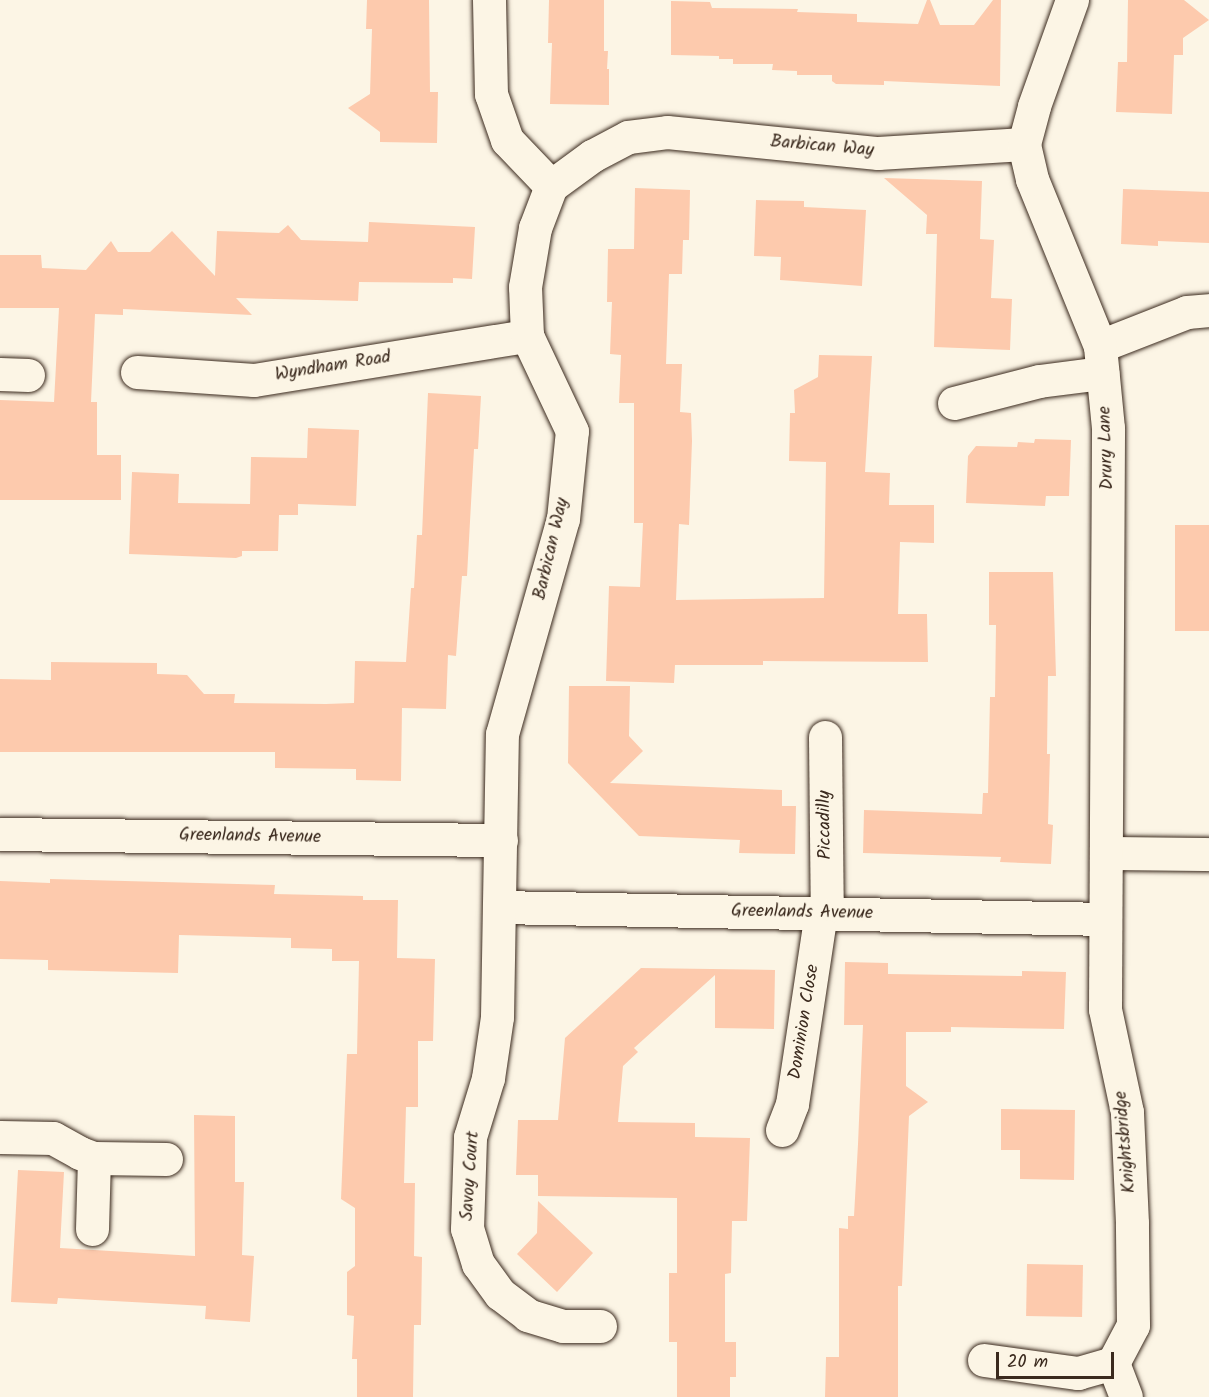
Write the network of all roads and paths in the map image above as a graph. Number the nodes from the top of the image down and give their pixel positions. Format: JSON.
{"nodes":[{"id":1,"x":489,"y":0,"type":"edge"},
{"id":2,"x":1072,"y":0,"type":"edge"},
{"id":3,"x":1024,"y":144,"type":"junction"},
{"id":4,"x":551,"y":186,"type":"junction"},
{"id":5,"x":1209,"y":310,"type":"edge"},
{"id":6,"x":527,"y":336,"type":"junction"},
{"id":7,"x":1101,"y":360,"type":"junction"},
{"id":8,"x":137,"y":372,"type":"dead end"},
{"id":9,"x":954,"y":403,"type":"dead end"},
{"id":10,"x":825,"y":737,"type":"dead end"},
{"id":11,"x":0,"y":834,"type":"edge"},
{"id":12,"x":501,"y":840,"type":"junction"},
{"id":13,"x":1106,"y":854,"type":"junction"},
{"id":14,"x":1209,"y":854,"type":"edge"},
{"id":15,"x":499,"y":907,"type":"junction"},
{"id":16,"x":824,"y":914,"type":"junction"},
{"id":17,"x":1105,"y":919,"type":"junction"},
{"id":18,"x":782,"y":1130,"type":"dead end"},
{"id":19,"x":0,"y":1137,"type":"edge"},
{"id":20,"x":94,"y":1158,"type":"junction"},
{"id":21,"x":166,"y":1159,"type":"dead end"},
{"id":22,"x":92,"y":1229,"type":"dead end"},
{"id":23,"x":600,"y":1326,"type":"dead end"},
{"id":24,"x":984,"y":1360,"type":"dead end"},
{"id":25,"x":1113,"y":1363,"type":"junction"},
{"id":26,"x":1126,"y":1397,"type":"edge"}],
"edges":[{"from":1,"to":4,"type":"street"},
{"from":2,"to":3,"type":"street","name":"Drury Lane"},
{"from":3,"to":4,"type":"street","name":"Barbican Way"},
{"from":3,"to":7,"type":"street","name":"Drury Lane"},
{"from":4,"to":6,"type":"street","name":"Barbican Way"},
{"from":5,"to":7,"type":"street"},
{"from":6,"to":8,"type":"street","name":"Wyndham Road"},
{"from":6,"to":12,"type":"street","name":"Barbican Way"},
{"from":7,"to":9,"type":"street"},
{"from":7,"to":13,"type":"street","name":"Drury Lane"},
{"from":10,"to":16,"type":"street","name":"Piccadilly"},
{"from":11,"to":12,"type":"street","name":"Greenlands Avenue"},
{"from":12,"to":15,"type":"street","name":"Barbican Way"},
{"from":13,"to":14,"type":"street"},
{"from":13,"to":17,"type":"street","name":"Drury Lane"},
{"from":15,"to":16,"type":"street","name":"Greenlands Avenue"},
{"from":15,"to":23,"type":"street","name":"Savoy Court"},
{"from":16,"to":17,"type":"street","name":"Greenlands Avenue"},
{"from":16,"to":18,"type":"street","name":"Dominion Close"},
{"from":17,"to":25,"type":"street","name":"Knightsbridge"},
{"from":19,"to":20,"type":"street"},
{"from":20,"to":21,"type":"street"},
{"from":20,"to":22,"type":"street"},
{"from":24,"to":25,"type":"street"},
{"from":25,"to":26,"type":"street"}]}
